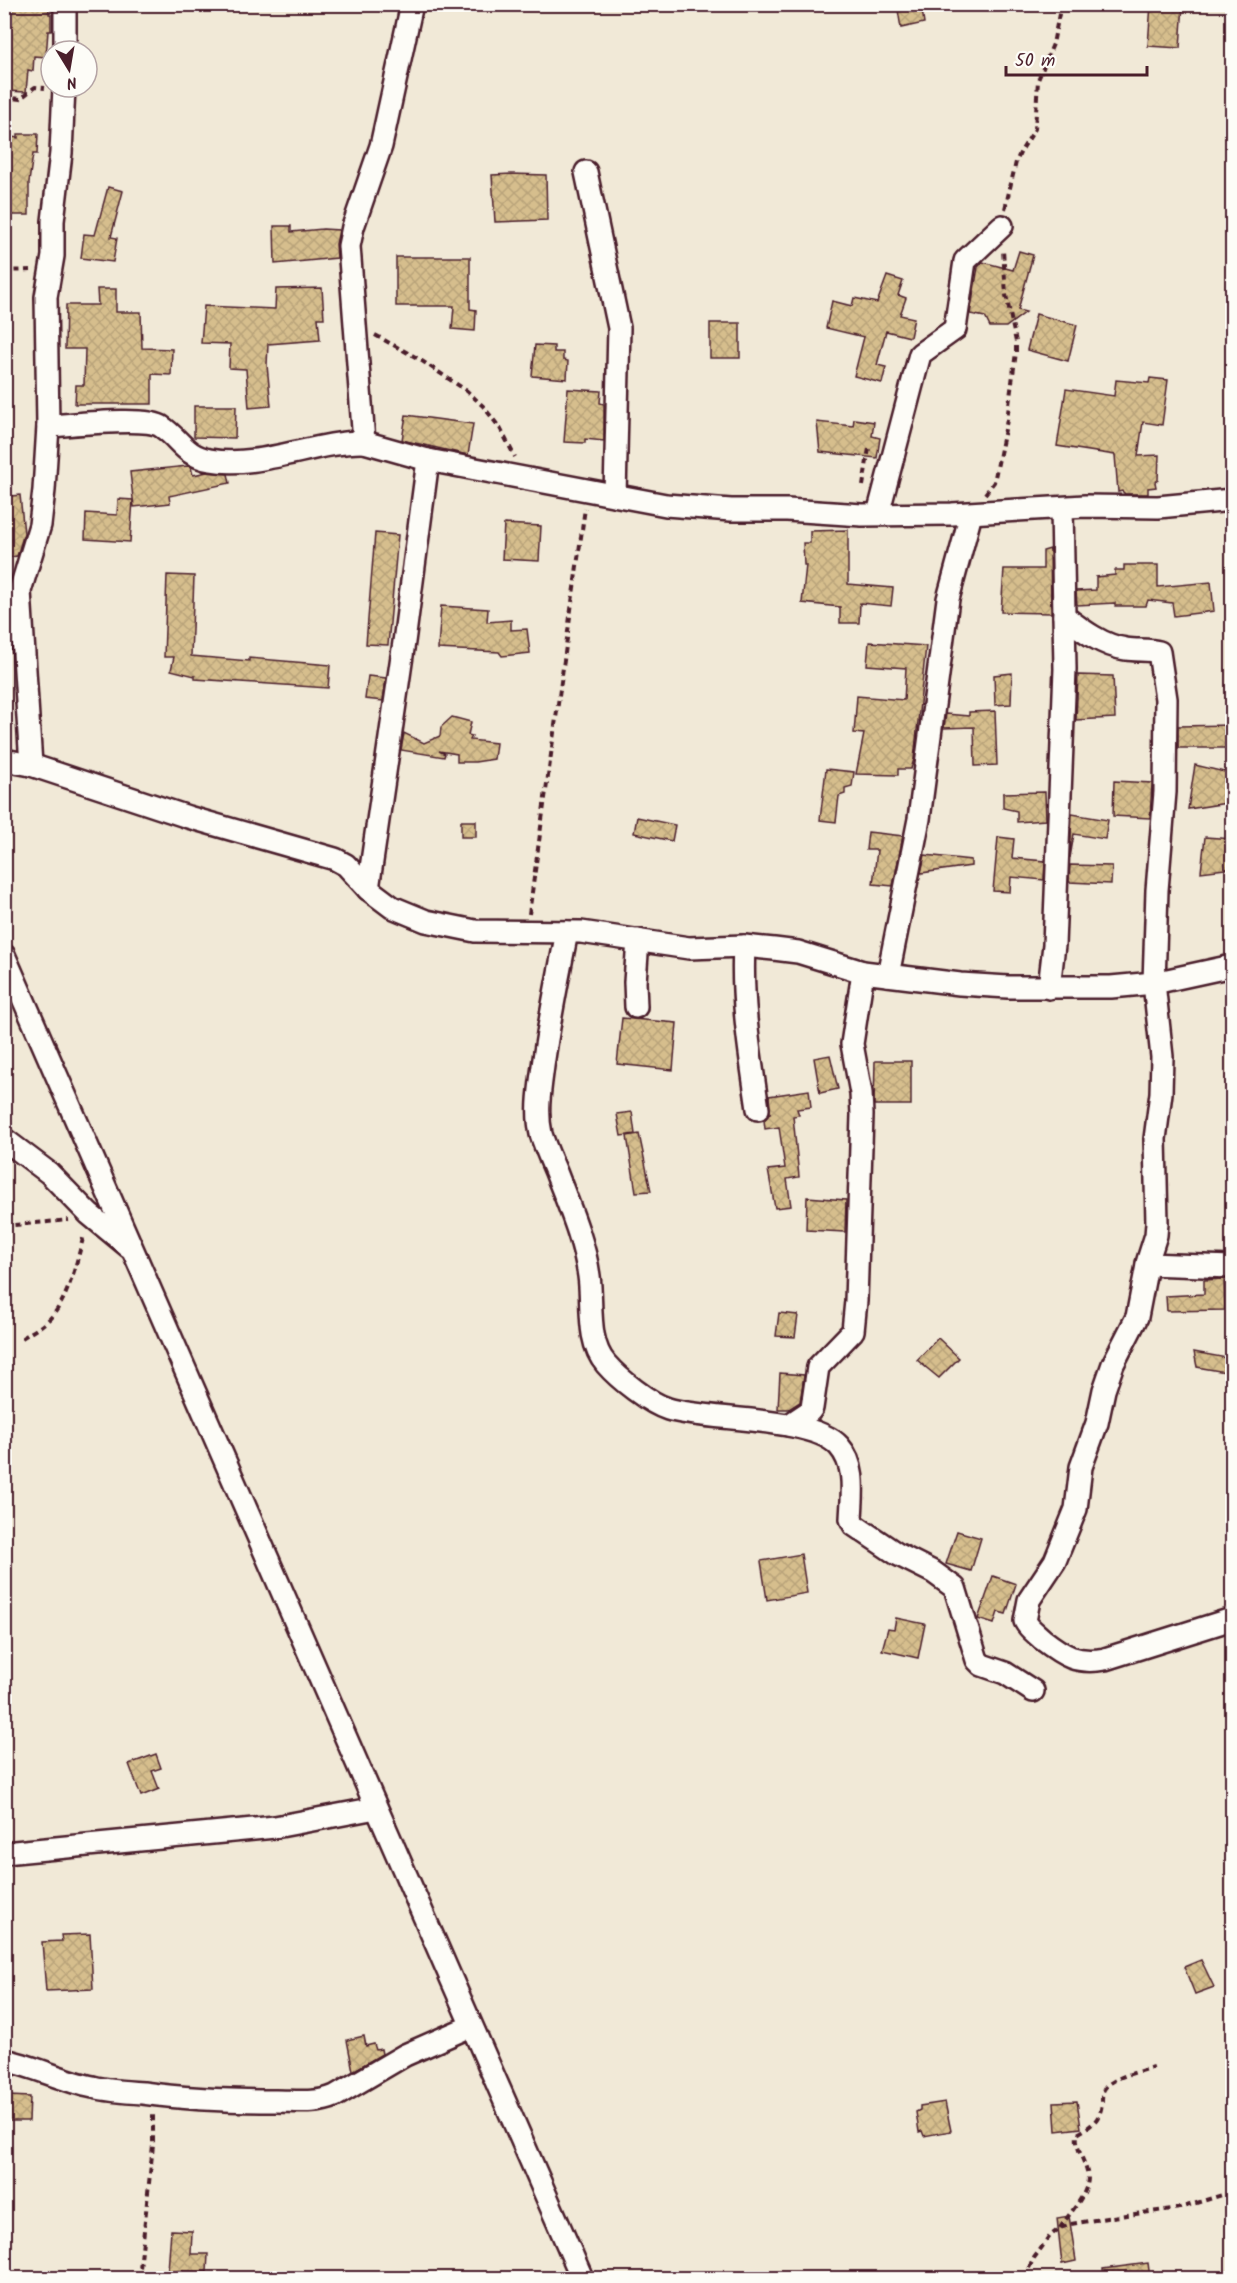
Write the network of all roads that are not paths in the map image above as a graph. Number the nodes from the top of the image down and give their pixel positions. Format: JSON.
{"nodes":[{"id":1,"x":65,"y":4,"type":"edge"},
{"id":2,"x":412,"y":4,"type":"edge"},
{"id":3,"x":65,"y":39,"type":"edge"},
{"id":4,"x":63,"y":99,"type":"edge"},
{"id":5,"x":586,"y":172,"type":"dead end"},
{"id":6,"x":1002,"y":226,"type":"road end"},
{"id":7,"x":48,"y":426,"type":"junction"},
{"id":8,"x":364,"y":442,"type":"junction"},
{"id":9,"x":428,"y":460,"type":"junction"},
{"id":10,"x":615,"y":495,"type":"junction"},
{"id":11,"x":1233,"y":500,"type":"edge"},
{"id":12,"x":1062,"y":508,"type":"junction"},
{"id":13,"x":878,"y":514,"type":"junction"},
{"id":14,"x":971,"y":514,"type":"junction"},
{"id":15,"x":1064,"y":616,"type":"junction"},
{"id":16,"x":4,"y":760,"type":"edge"},
{"id":17,"x":31,"y":765,"type":"junction"},
{"id":18,"x":368,"y":889,"type":"junction"},
{"id":19,"x":567,"y":932,"type":"junction"},
{"id":20,"x":639,"y":940,"type":"junction"},
{"id":21,"x":744,"y":946,"type":"junction"},
{"id":22,"x":4,"y":955,"type":"edge"},
{"id":23,"x":1233,"y":966,"type":"edge"},
{"id":24,"x":863,"y":972,"type":"junction"},
{"id":25,"x":888,"y":975,"type":"junction"},
{"id":26,"x":1154,"y":983,"type":"junction"},
{"id":27,"x":1049,"y":988,"type":"junction"},
{"id":28,"x":636,"y":1007,"type":"dead end"},
{"id":29,"x":758,"y":1109,"type":"dead end"},
{"id":30,"x":4,"y":1139,"type":"edge"},
{"id":31,"x":134,"y":1252,"type":"junction"},
{"id":32,"x":1147,"y":1264,"type":"junction"},
{"id":33,"x":1233,"y":1267,"type":"edge"},
{"id":34,"x":789,"y":1425,"type":"junction"},
{"id":35,"x":1233,"y":1619,"type":"edge"},
{"id":36,"x":1033,"y":1691,"type":"dead end"},
{"id":37,"x":376,"y":1808,"type":"junction"},
{"id":38,"x":4,"y":1853,"type":"edge"},
{"id":39,"x":471,"y":2026,"type":"junction"},
{"id":40,"x":4,"y":2061,"type":"edge"},
{"id":41,"x":582,"y":2278,"type":"edge"}],
"edges":[{"from":1,"to":3,"type":"street"},
{"from":2,"to":8,"type":"street"},
{"from":4,"to":7,"type":"street"},
{"from":5,"to":10,"type":"street"},
{"from":6,"to":13,"type":"street"},
{"from":7,"to":8,"type":"street"},
{"from":7,"to":17,"type":"street"},
{"from":8,"to":9,"type":"street"},
{"from":9,"to":10,"type":"street"},
{"from":9,"to":18,"type":"street"},
{"from":10,"to":13,"type":"street"},
{"from":11,"to":12,"type":"street"},
{"from":12,"to":14,"type":"street"},
{"from":12,"to":15,"type":"street"},
{"from":13,"to":14,"type":"street"},
{"from":14,"to":25,"type":"street"},
{"from":15,"to":26,"type":"street"},
{"from":15,"to":27,"type":"street"},
{"from":16,"to":17,"type":"street"},
{"from":17,"to":18,"type":"street"},
{"from":18,"to":19,"type":"street"},
{"from":19,"to":20,"type":"street"},
{"from":19,"to":34,"type":"street"},
{"from":20,"to":21,"type":"street"},
{"from":20,"to":28,"type":"street"},
{"from":21,"to":24,"type":"street"},
{"from":21,"to":29,"type":"street"},
{"from":22,"to":31,"type":"street"},
{"from":23,"to":26,"type":"street"},
{"from":24,"to":25,"type":"street"},
{"from":24,"to":34,"type":"street"},
{"from":25,"to":27,"type":"street"},
{"from":26,"to":27,"type":"street"},
{"from":26,"to":32,"type":"street"},
{"from":30,"to":31,"type":"street"},
{"from":31,"to":37,"type":"street"},
{"from":32,"to":33,"type":"street"},
{"from":32,"to":35,"type":"street"},
{"from":34,"to":36,"type":"street"},
{"from":37,"to":38,"type":"street"},
{"from":37,"to":39,"type":"street"},
{"from":39,"to":40,"type":"street"},
{"from":39,"to":41,"type":"street"}]}
